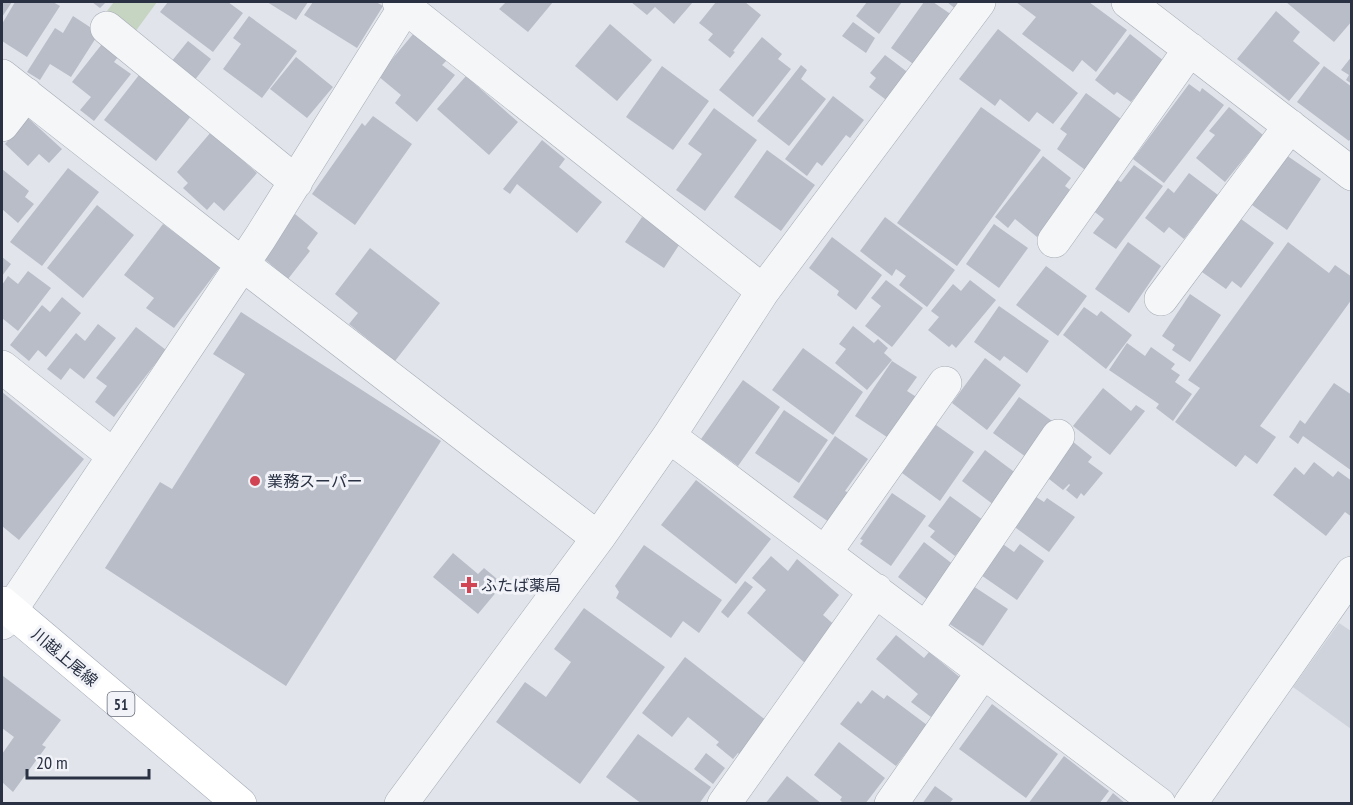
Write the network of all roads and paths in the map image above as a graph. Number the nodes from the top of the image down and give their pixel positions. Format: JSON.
{"nodes":[{"id":1,"x":980,"y":2,"type":"edge"},
{"id":2,"x":1128,"y":2,"type":"edge"},
{"id":3,"x":404,"y":3,"type":"edge"},
{"id":4,"x":107,"y":28,"type":"dead end"},
{"id":5,"x":1190,"y":49,"type":"junction"},
{"id":6,"x":14,"y":85,"type":"edge"},
{"id":7,"x":2,"y":125,"type":"edge"},
{"id":8,"x":1290,"y":126,"type":"junction"},
{"id":9,"x":1352,"y":174,"type":"edge"},
{"id":10,"x":296,"y":182,"type":"junction"},
{"id":11,"x":1054,"y":241,"type":"dead end"},
{"id":12,"x":242,"y":264,"type":"junction"},
{"id":13,"x":763,"y":291,"type":"junction"},
{"id":14,"x":1161,"y":299,"type":"dead end"},
{"id":15,"x":2,"y":367,"type":"edge"},
{"id":16,"x":945,"y":383,"type":"dead end"},
{"id":17,"x":669,"y":436,"type":"junction"},
{"id":18,"x":1058,"y":436,"type":"dead end"},
{"id":19,"x":114,"y":456,"type":"junction"},
{"id":20,"x":598,"y":538,"type":"junction"},
{"id":21,"x":825,"y":552,"type":"junction"},
{"id":22,"x":1352,"y":573,"type":"edge"},
{"id":23,"x":876,"y":590,"type":"junction"},
{"id":24,"x":4,"y":612,"type":"edge"},
{"id":25,"x":926,"y":629,"type":"junction"},
{"id":26,"x":983,"y":672,"type":"junction"},
{"id":27,"x":240,"y":804,"type":"edge"},
{"id":28,"x":401,"y":804,"type":"edge"},
{"id":29,"x":724,"y":804,"type":"edge"},
{"id":30,"x":891,"y":804,"type":"edge"},
{"id":31,"x":1159,"y":804,"type":"edge"},
{"id":32,"x":1190,"y":804,"type":"edge"}],
"edges":[{"from":1,"to":13,"type":"street"},
{"from":2,"to":5,"type":"street"},
{"from":3,"to":10,"type":"street"},
{"from":3,"to":13,"type":"street"},
{"from":4,"to":10,"type":"street"},
{"from":5,"to":8,"type":"street"},
{"from":5,"to":11,"type":"street"},
{"from":6,"to":7,"type":"street"},
{"from":6,"to":12,"type":"street"},
{"from":8,"to":9,"type":"street"},
{"from":8,"to":14,"type":"street"},
{"from":10,"to":12,"type":"street"},
{"from":12,"to":19,"type":"street"},
{"from":12,"to":20,"type":"street"},
{"from":13,"to":17,"type":"street"},
{"from":15,"to":19,"type":"street"},
{"from":16,"to":21,"type":"street"},
{"from":17,"to":20,"type":"street"},
{"from":17,"to":21,"type":"street"},
{"from":18,"to":25,"type":"street"},
{"from":19,"to":24,"type":"street"},
{"from":20,"to":28,"type":"street"},
{"from":21,"to":23,"type":"street"},
{"from":22,"to":32,"type":"street"},
{"from":23,"to":25,"type":"street"},
{"from":23,"to":29,"type":"street"},
{"from":24,"to":27,"type":"main road","name":"川越上尾線","number":"51"},
{"from":25,"to":26,"type":"street"},
{"from":26,"to":30,"type":"street"},
{"from":26,"to":31,"type":"street"}]}
